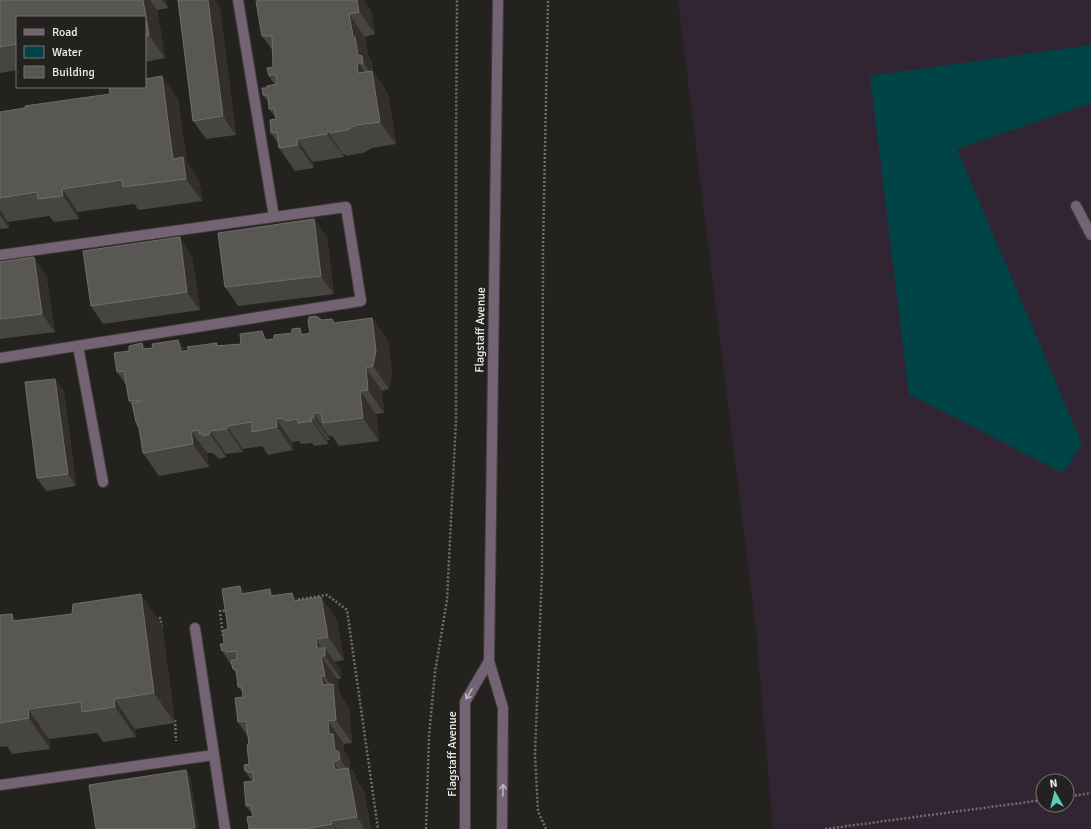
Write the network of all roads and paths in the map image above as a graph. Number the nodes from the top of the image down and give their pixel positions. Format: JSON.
{"nodes":[{"id":1,"x":238,"y":0,"type":"edge"},
{"id":2,"x":457,"y":0,"type":"edge"},
{"id":3,"x":498,"y":0,"type":"edge"},
{"id":4,"x":548,"y":0,"type":"edge"},
{"id":5,"x":1076,"y":206,"type":"dead end"},
{"id":6,"x":274,"y":217,"type":"junction"},
{"id":7,"x":1091,"y":235,"type":"edge"},
{"id":8,"x":0,"y":255,"type":"edge"},
{"id":9,"x":78,"y":346,"type":"junction"},
{"id":10,"x":0,"y":358,"type":"edge"},
{"id":11,"x":103,"y":482,"type":"dead end"},
{"id":12,"x":288,"y":601,"type":"edge"},
{"id":13,"x":235,"y":609,"type":"edge"},
{"id":14,"x":152,"y":619,"type":"dead end"},
{"id":15,"x":195,"y":628,"type":"dead end"},
{"id":16,"x":163,"y":632,"type":"dead end"},
{"id":17,"x":224,"y":642,"type":"edge"},
{"id":18,"x":489,"y":661,"type":"junction"},
{"id":19,"x":174,"y":716,"type":"dead end"},
{"id":20,"x":177,"y":748,"type":"dead end"},
{"id":21,"x":214,"y":755,"type":"junction"},
{"id":22,"x":0,"y":785,"type":"edge"},
{"id":23,"x":1091,"y":794,"type":"edge"},
{"id":24,"x":1075,"y":796,"type":"edge"},
{"id":25,"x":1035,"y":801,"type":"edge"},
{"id":26,"x":225,"y":829,"type":"edge"},
{"id":27,"x":378,"y":829,"type":"edge"},
{"id":28,"x":426,"y":829,"type":"edge"},
{"id":29,"x":465,"y":829,"type":"edge"},
{"id":30,"x":502,"y":829,"type":"edge"},
{"id":31,"x":546,"y":829,"type":"edge"},
{"id":32,"x":825,"y":829,"type":"edge"}],
"edges":[{"from":1,"to":6,"type":"street"},
{"from":2,"to":28,"type":"path"},
{"from":3,"to":18,"type":"street","name":"Flagstaff Avenue"},
{"from":4,"to":31,"type":"path"},
{"from":5,"to":7,"type":"street"},
{"from":6,"to":8,"type":"street"},
{"from":6,"to":9,"type":"street"},
{"from":9,"to":10,"type":"street"},
{"from":9,"to":11,"type":"street"},
{"from":12,"to":27,"type":"path"},
{"from":13,"to":17,"type":"path"},
{"from":14,"to":16,"type":"path"},
{"from":15,"to":21,"type":"street"},
{"from":18,"to":29,"type":"street","name":"Flagstaff Avenue","one_way":true},
{"from":30,"to":18,"type":"street","name":"Flagstaff Avenue","one_way":true},
{"from":19,"to":20,"type":"path"},
{"from":21,"to":22,"type":"street"},
{"from":21,"to":26,"type":"street"},
{"from":23,"to":24,"type":"path"},
{"from":25,"to":32,"type":"path"}]}
